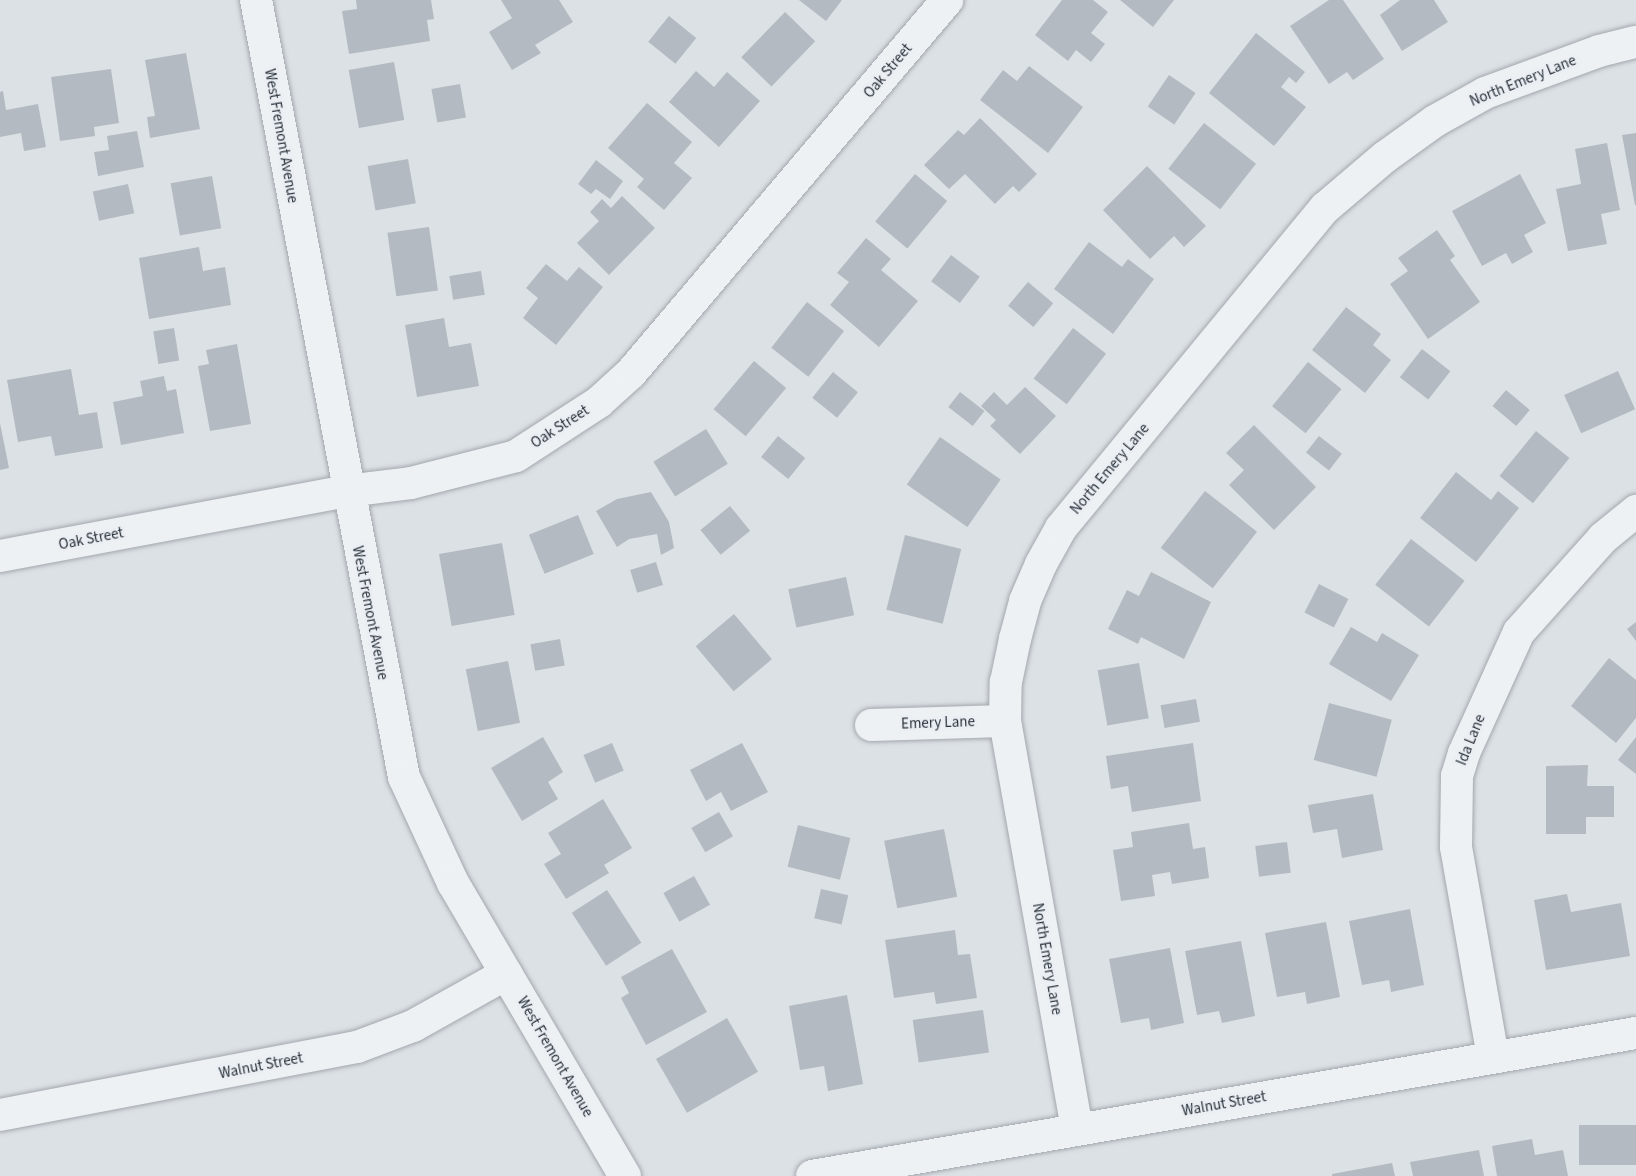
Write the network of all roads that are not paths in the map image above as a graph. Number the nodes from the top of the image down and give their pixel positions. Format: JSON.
{"nodes":[{"id":1,"x":256,"y":0,"type":"edge"},
{"id":2,"x":947,"y":0,"type":"edge"},
{"id":3,"x":1636,"y":42,"type":"edge"},
{"id":4,"x":347,"y":491,"type":"junction"},
{"id":5,"x":1636,"y":511,"type":"edge"},
{"id":6,"x":0,"y":556,"type":"edge"},
{"id":7,"x":1005,"y":721,"type":"junction"},
{"id":8,"x":871,"y":725,"type":"dead end"},
{"id":9,"x":506,"y":974,"type":"junction"},
{"id":10,"x":1636,"y":1033,"type":"edge"},
{"id":11,"x":1493,"y":1057,"type":"junction"},
{"id":12,"x":0,"y":1115,"type":"edge"},
{"id":13,"x":1077,"y":1130,"type":"junction"},
{"id":14,"x":625,"y":1176,"type":"edge"},
{"id":15,"x":812,"y":1176,"type":"edge"}],
"edges":[{"from":1,"to":4,"type":"street","name":"West Fremont Avenue"},
{"from":2,"to":4,"type":"street","name":"Oak Street"},
{"from":3,"to":7,"type":"street","name":"North Emery Lane"},
{"from":4,"to":6,"type":"street","name":"Oak Street"},
{"from":4,"to":9,"type":"street","name":"West Fremont Avenue"},
{"from":5,"to":11,"type":"street","name":"Ida Lane"},
{"from":7,"to":8,"type":"street","name":"Emery Lane"},
{"from":7,"to":13,"type":"street","name":"North Emery Lane"},
{"from":9,"to":12,"type":"street","name":"Walnut Street"},
{"from":9,"to":14,"type":"street","name":"West Fremont Avenue"},
{"from":10,"to":11,"type":"street","name":"Walnut Street"},
{"from":11,"to":13,"type":"street","name":"Walnut Street"},
{"from":13,"to":15,"type":"street","name":"Walnut Street"}]}
